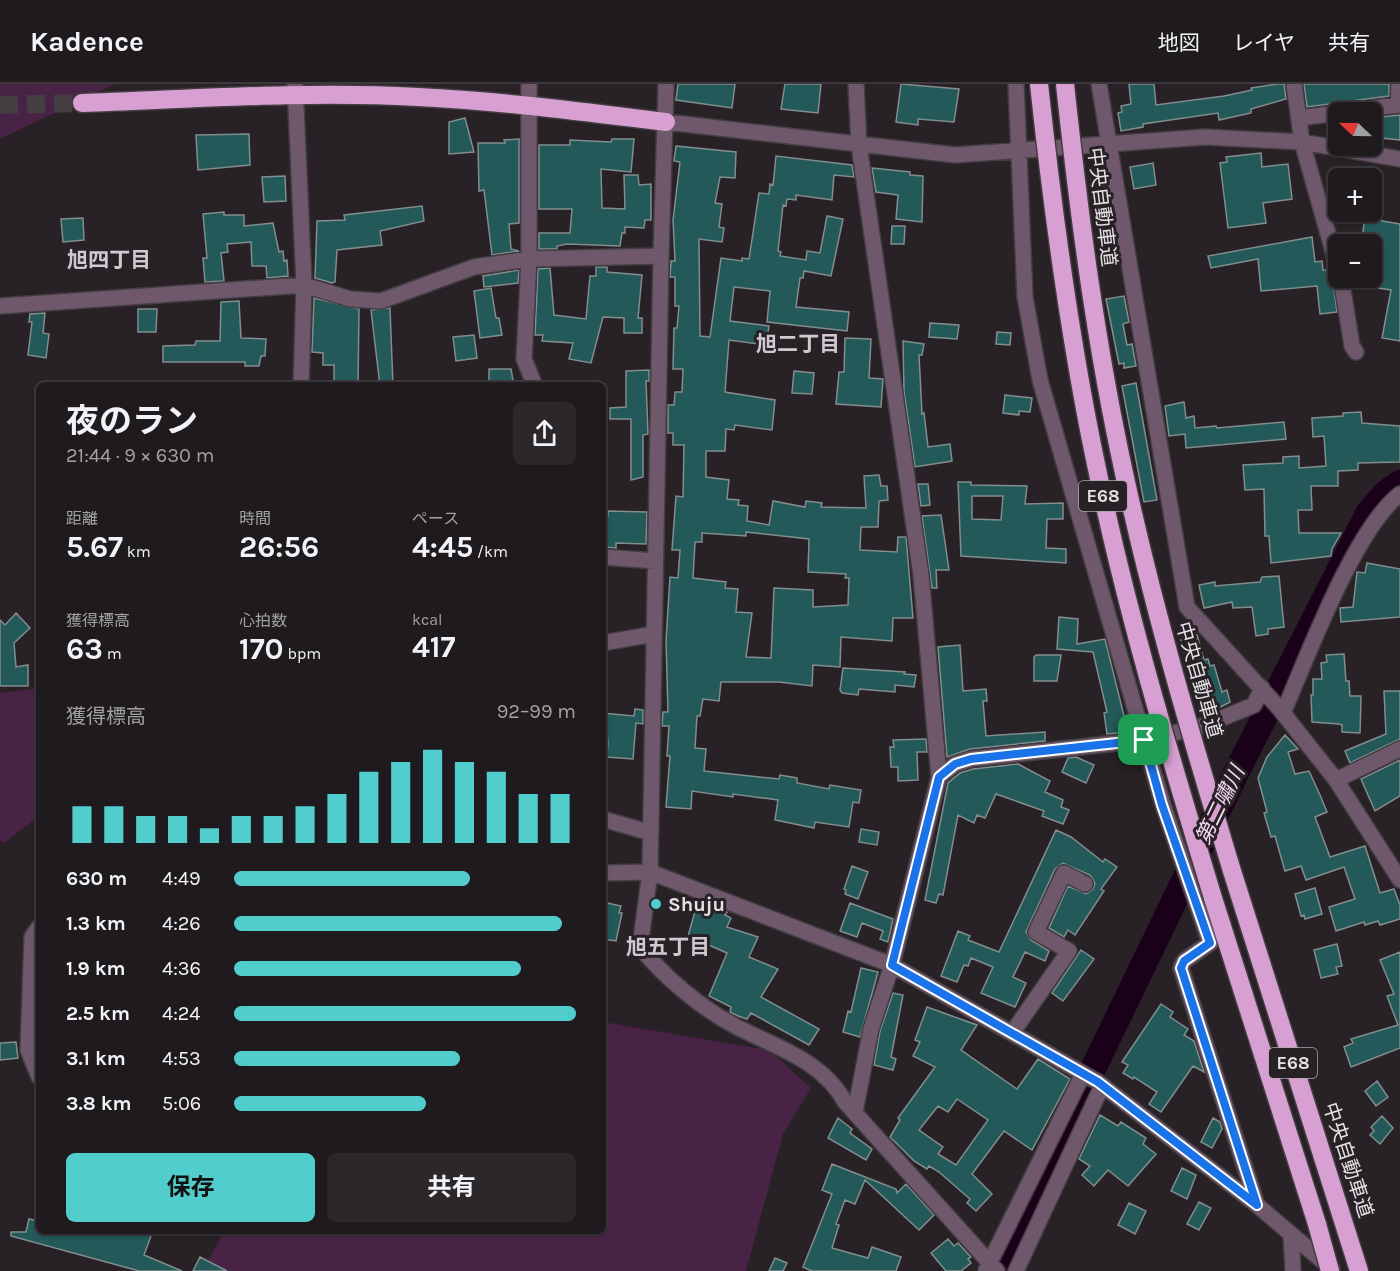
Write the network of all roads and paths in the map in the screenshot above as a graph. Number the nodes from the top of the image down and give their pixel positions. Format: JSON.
{"nodes":[{"id":1,"x":529,"y":84,"type":"edge"},
{"id":2,"x":666,"y":84,"type":"edge"},
{"id":3,"x":856,"y":84,"type":"edge"},
{"id":4,"x":1016,"y":84,"type":"edge"},
{"id":5,"x":1040,"y":84,"type":"edge"},
{"id":6,"x":1065,"y":84,"type":"edge"},
{"id":7,"x":1099,"y":84,"type":"edge"},
{"id":8,"x":1294,"y":84,"type":"edge"},
{"id":9,"x":1399,"y":84,"type":"edge"},
{"id":10,"x":296,"y":90,"type":"edge"},
{"id":11,"x":82,"y":103,"type":"tunnel mouth"},
{"id":12,"x":529,"y":105,"type":"junction"},
{"id":13,"x":1399,"y":105,"type":"edge"},
{"id":14,"x":1382,"y":107,"type":"edge"},
{"id":15,"x":1328,"y":114,"type":"edge"},
{"id":16,"x":1299,"y":118,"type":"junction"},
{"id":17,"x":666,"y":122,"type":"junction"},
{"id":18,"x":1109,"y":142,"type":"junction"},
{"id":19,"x":1302,"y":142,"type":"junction"},
{"id":20,"x":860,"y":145,"type":"junction"},
{"id":21,"x":1019,"y":152,"type":"junction"},
{"id":22,"x":1400,"y":159,"type":"edge"},
{"id":23,"x":1328,"y":234,"type":"edge"},
{"id":24,"x":661,"y":256,"type":"junction"},
{"id":25,"x":529,"y":259,"type":"junction"},
{"id":26,"x":304,"y":285,"type":"junction"},
{"id":27,"x":1343,"y":288,"type":"edge"},
{"id":28,"x":0,"y":306,"type":"edge"},
{"id":29,"x":1356,"y":352,"type":"dead end"},
{"id":30,"x":302,"y":382,"type":"edge"},
{"id":31,"x":533,"y":382,"type":"edge"},
{"id":32,"x":1400,"y":494,"type":"edge"},
{"id":33,"x":606,"y":557,"type":"edge"},
{"id":34,"x":655,"y":561,"type":"junction"},
{"id":35,"x":654,"y":634,"type":"junction"},
{"id":36,"x":606,"y":643,"type":"edge"},
{"id":37,"x":1264,"y":692,"type":"junction"},
{"id":38,"x":1281,"y":710,"type":"junction"},
{"id":39,"x":1144,"y":740,"type":"junction"},
{"id":40,"x":1400,"y":750,"type":"edge"},
{"id":41,"x":939,"y":777,"type":"junction"},
{"id":42,"x":1336,"y":780,"type":"junction"},
{"id":43,"x":606,"y":820,"type":"edge"},
{"id":44,"x":651,"y":833,"type":"junction"},
{"id":45,"x":650,"y":872,"type":"junction"},
{"id":46,"x":606,"y":873,"type":"edge"},
{"id":47,"x":1400,"y":880,"type":"edge"},
{"id":48,"x":1085,"y":884,"type":"dead end"},
{"id":49,"x":36,"y":932,"type":"edge"},
{"id":50,"x":892,"y":965,"type":"junction"},
{"id":51,"x":1012,"y":1033,"type":"junction"},
{"id":52,"x":36,"y":1070,"type":"edge"},
{"id":53,"x":1083,"y":1074,"type":"junction"},
{"id":54,"x":1100,"y":1084,"type":"junction"},
{"id":55,"x":855,"y":1112,"type":"junction"},
{"id":56,"x":1257,"y":1205,"type":"junction"},
{"id":57,"x":1292,"y":1235,"type":"junction"},
{"id":58,"x":1357,"y":1263,"type":"edge"},
{"id":59,"x":992,"y":1268,"type":"edge"},
{"id":60,"x":1016,"y":1271,"type":"edge"},
{"id":61,"x":1293,"y":1271,"type":"edge"},
{"id":62,"x":1332,"y":1271,"type":"edge"}],
"edges":[{"from":1,"to":12,"type":"street"},
{"from":2,"to":17,"type":"street"},
{"from":3,"to":20,"type":"street"},
{"from":4,"to":21,"type":"street"},
{"from":5,"to":62,"type":"highway","number":"E68","bridge":true},
{"from":6,"to":58,"type":"highway","name":"中央自動車道","number":"E68","bridge":true},
{"from":7,"to":18,"type":"street"},
{"from":8,"to":16,"type":"street"},
{"from":9,"to":13,"type":"street"},
{"from":10,"to":11,"type":"highway"},
{"from":10,"to":12,"type":"highway"},
{"from":10,"to":26,"type":"street"},
{"from":12,"to":17,"type":"highway"},
{"from":12,"to":25,"type":"street"},
{"from":13,"to":14,"type":"street"},
{"from":15,"to":16,"type":"street"},
{"from":16,"to":19,"type":"street"},
{"from":17,"to":20,"type":"street"},
{"from":17,"to":24,"type":"street"},
{"from":18,"to":19,"type":"street"},
{"from":18,"to":21,"type":"street"},
{"from":18,"to":37,"type":"street"},
{"from":19,"to":22,"type":"street"},
{"from":19,"to":23,"type":"street"},
{"from":20,"to":21,"type":"street"},
{"from":20,"to":41,"type":"street"},
{"from":21,"to":39,"type":"street"},
{"from":24,"to":25,"type":"street"},
{"from":24,"to":34,"type":"street"},
{"from":25,"to":26,"type":"street"},
{"from":25,"to":31,"type":"street"},
{"from":26,"to":28,"type":"street"},
{"from":26,"to":30,"type":"street"},
{"from":27,"to":29,"type":"street"},
{"from":32,"to":38,"type":"street"},
{"from":33,"to":34,"type":"street"},
{"from":34,"to":35,"type":"street"},
{"from":35,"to":36,"type":"street"},
{"from":35,"to":44,"type":"street"},
{"from":37,"to":38,"type":"street"},
{"from":37,"to":39,"type":"street"},
{"from":38,"to":42,"type":"street"},
{"from":39,"to":41,"type":"street"},
{"from":39,"to":56,"type":"street"},
{"from":40,"to":42,"type":"street"},
{"from":41,"to":50,"type":"street"},
{"from":42,"to":47,"type":"street"},
{"from":43,"to":44,"type":"street"},
{"from":44,"to":45,"type":"street"},
{"from":45,"to":46,"type":"street"},
{"from":45,"to":50,"type":"street"},
{"from":45,"to":55,"type":"street"},
{"from":48,"to":51,"type":"street"},
{"from":49,"to":52,"type":"street"},
{"from":50,"to":51,"type":"street"},
{"from":50,"to":55,"type":"street"},
{"from":51,"to":53,"type":"street"},
{"from":53,"to":54,"type":"street"},
{"from":53,"to":59,"type":"street"},
{"from":54,"to":56,"type":"street"},
{"from":54,"to":60,"type":"street"},
{"from":55,"to":59,"type":"street"},
{"from":56,"to":57,"type":"street"},
{"from":57,"to":61,"type":"street"},
{"from":57,"to":62,"type":"street"}]}
